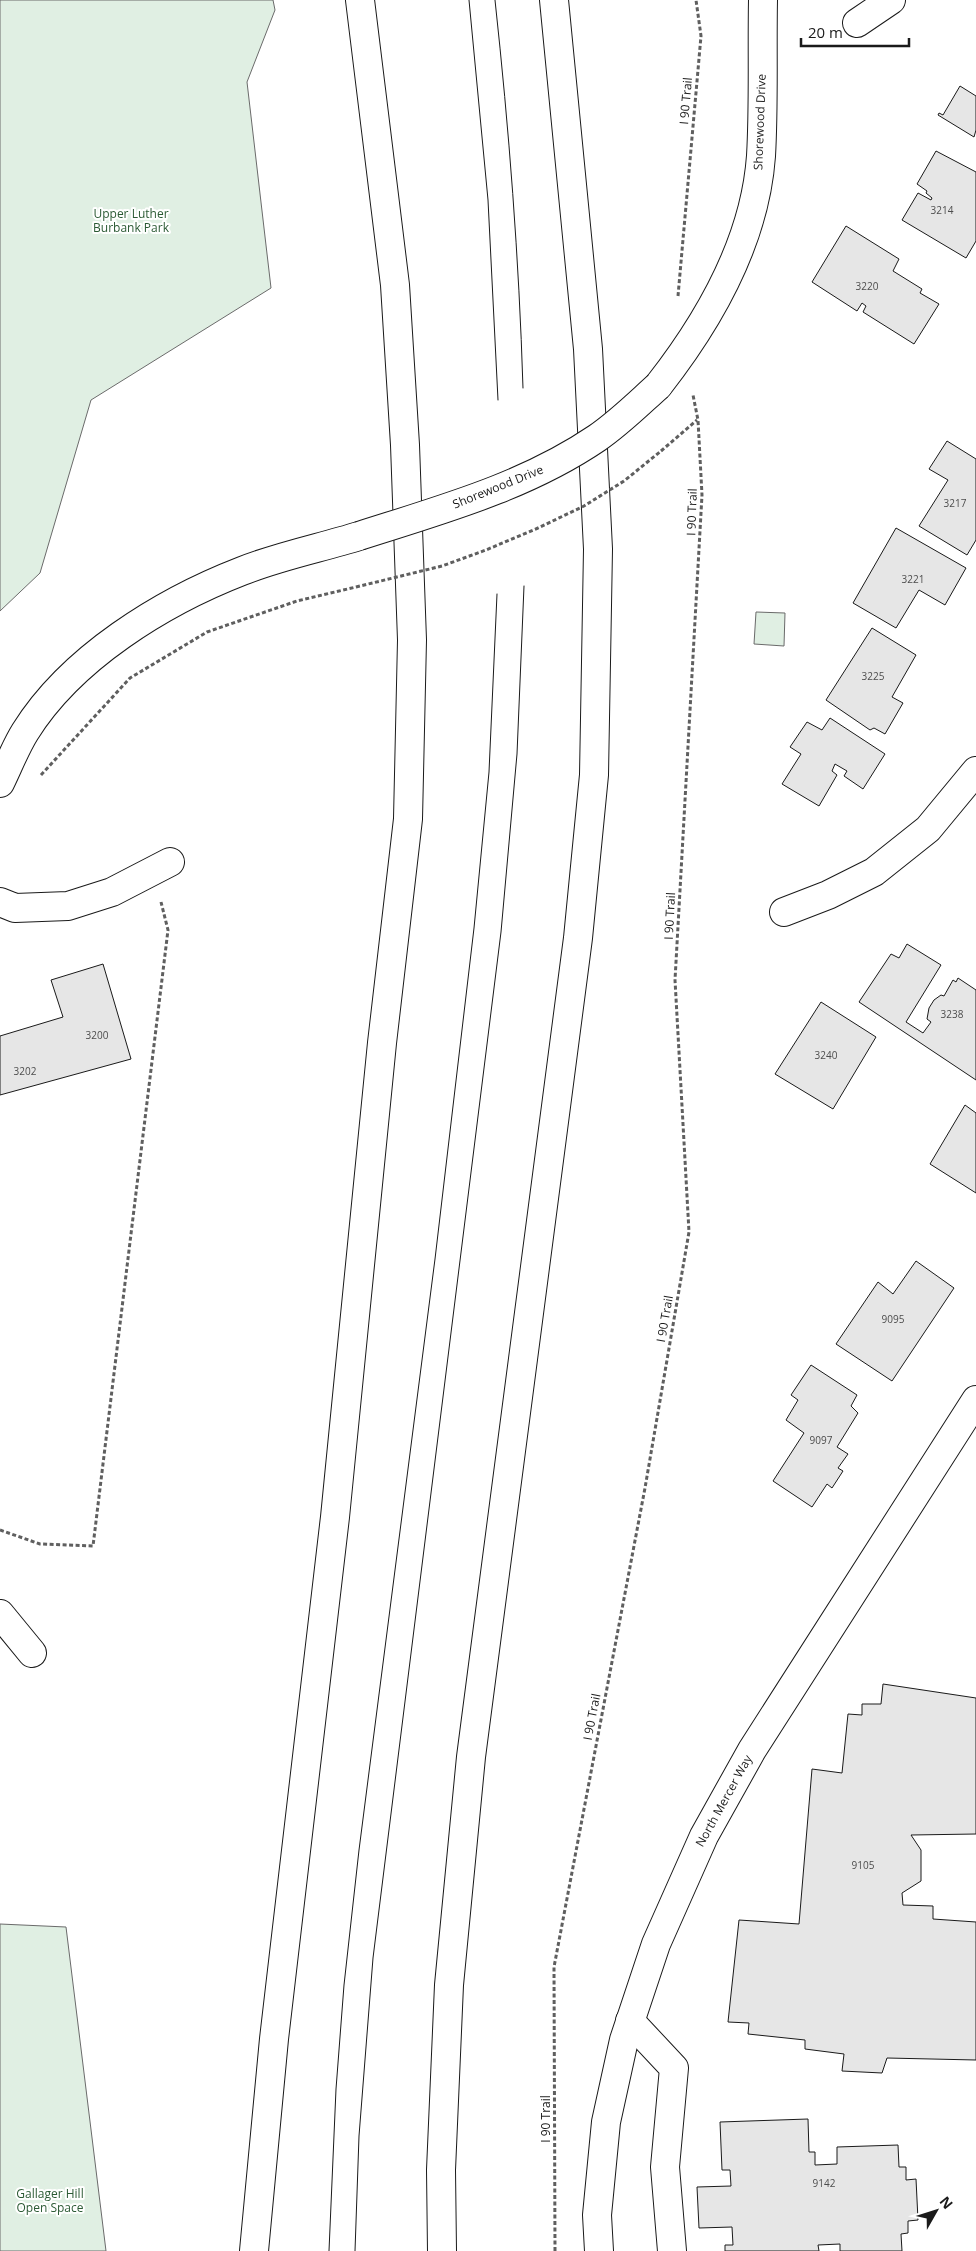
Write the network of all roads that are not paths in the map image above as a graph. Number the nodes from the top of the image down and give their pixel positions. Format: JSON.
{"nodes":[{"id":1,"x":360,"y":0,"type":"edge"},
{"id":2,"x":554,"y":0,"type":"edge"},
{"id":3,"x":763,"y":0,"type":"edge"},
{"id":4,"x":891,"y":0,"type":"edge"},
{"id":5,"x":857,"y":23,"type":"dead end"},
{"id":6,"x":976,"y":771,"type":"edge"},
{"id":7,"x":0,"y":784,"type":"edge"},
{"id":8,"x":162,"y":866,"type":"road end"},
{"id":9,"x":0,"y":902,"type":"edge"},
{"id":10,"x":784,"y":912,"type":"dead end"},
{"id":11,"x":976,"y":1400,"type":"edge"},
{"id":12,"x":0,"y":1614,"type":"edge"},
{"id":13,"x":32,"y":1653,"type":"dead end"},
{"id":14,"x":630,"y":2022,"type":"junction"},
{"id":15,"x":254,"y":2251,"type":"edge"},
{"id":16,"x":442,"y":2251,"type":"edge"},
{"id":17,"x":599,"y":2251,"type":"edge"},
{"id":18,"x":672,"y":2251,"type":"edge"}],
"edges":[{"from":1,"to":15,"type":"main road"},
{"from":2,"to":16,"type":"main road"},
{"from":3,"to":7,"type":"main road","name":"Shorewood Drive","bridge":true},
{"from":4,"to":5,"type":"main road"},
{"from":6,"to":10,"type":"main road"},
{"from":8,"to":9,"type":"main road"},
{"from":11,"to":14,"type":"main road","name":"North Mercer Way"},
{"from":12,"to":13,"type":"main road"},
{"from":14,"to":17,"type":"main road","name":"North Mercer Way"},
{"from":14,"to":18,"type":"main road"}]}
